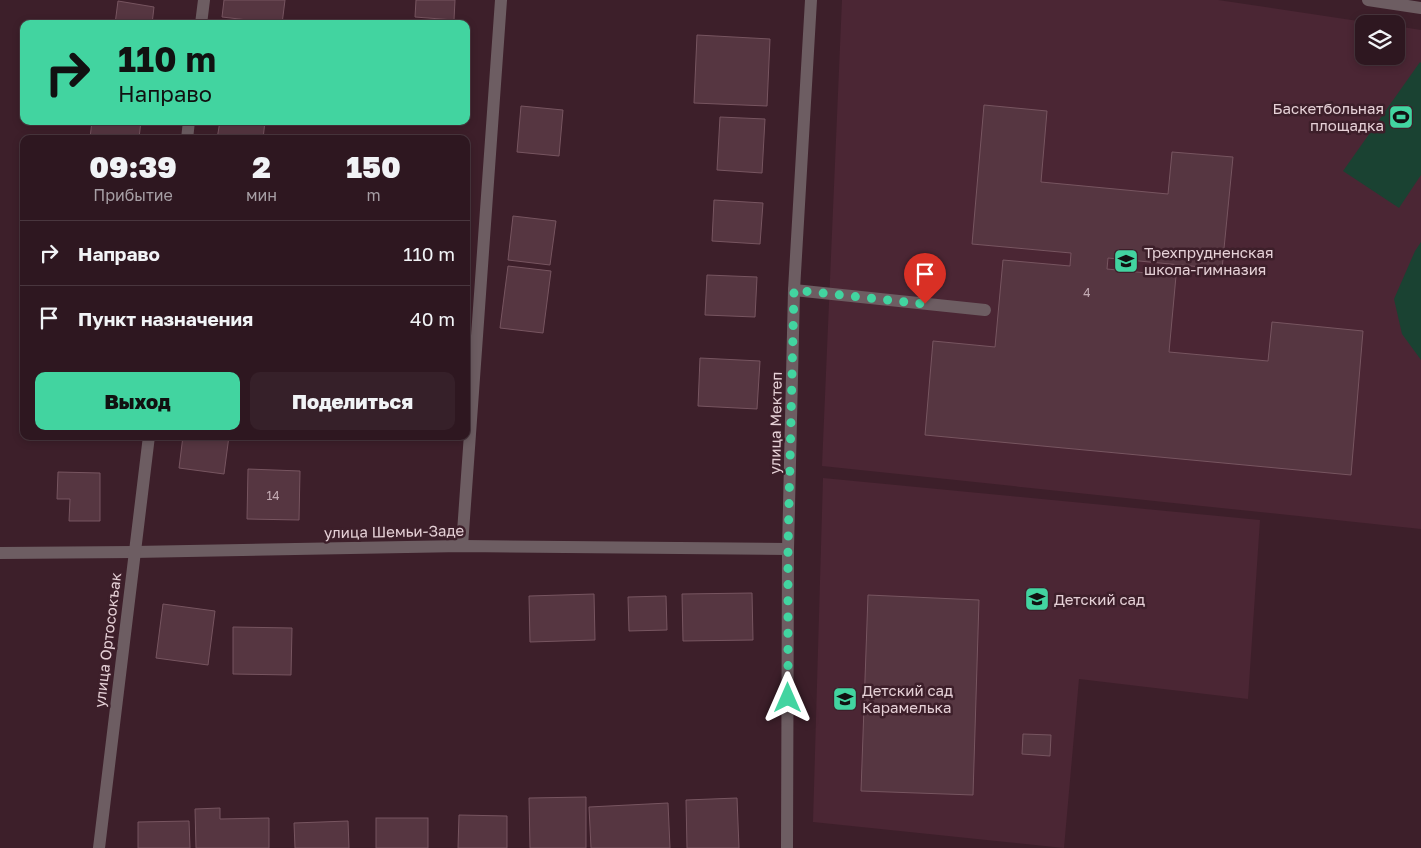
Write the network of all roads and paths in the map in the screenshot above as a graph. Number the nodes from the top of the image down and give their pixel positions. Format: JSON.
{"nodes":[{"id":1,"x":204,"y":0,"type":"edge"},
{"id":2,"x":501,"y":0,"type":"edge"},
{"id":3,"x":811,"y":0,"type":"edge"},
{"id":4,"x":1368,"y":0,"type":"edge"},
{"id":5,"x":1421,"y":8,"type":"edge"},
{"id":6,"x":202,"y":20,"type":"edge"},
{"id":7,"x":794,"y":290,"type":"junction"},
{"id":8,"x":985,"y":310,"type":"dead end"},
{"id":9,"x":470,"y":434,"type":"edge"},
{"id":10,"x":148,"y":440,"type":"edge"},
{"id":11,"x":470,"y":440,"type":"edge"},
{"id":12,"x":462,"y":546,"type":"junction"},
{"id":13,"x":788,"y":548,"type":"junction"},
{"id":14,"x":134,"y":552,"type":"junction"},
{"id":15,"x":0,"y":553,"type":"edge"},
{"id":16,"x":99,"y":848,"type":"edge"},
{"id":17,"x":787,"y":848,"type":"edge"}],
"edges":[{"from":1,"to":6,"type":"street"},
{"from":2,"to":9,"type":"street"},
{"from":3,"to":7,"type":"street","name":"улица Мектеп"},
{"from":4,"to":5,"type":"street"},
{"from":7,"to":8,"type":"street"},
{"from":7,"to":13,"type":"street","name":"улица Мектеп"},
{"from":10,"to":14,"type":"street","name":"улица Ортосокъак"},
{"from":11,"to":12,"type":"street"},
{"from":12,"to":13,"type":"street","name":"улица Шемьи-Заде"},
{"from":12,"to":14,"type":"street","name":"улица Шемьи-Заде"},
{"from":13,"to":17,"type":"street","name":"улица Мектеп"},
{"from":14,"to":15,"type":"street","name":"улица Шемьи-Заде"},
{"from":14,"to":16,"type":"street","name":"улица Ортосокъак"}]}
